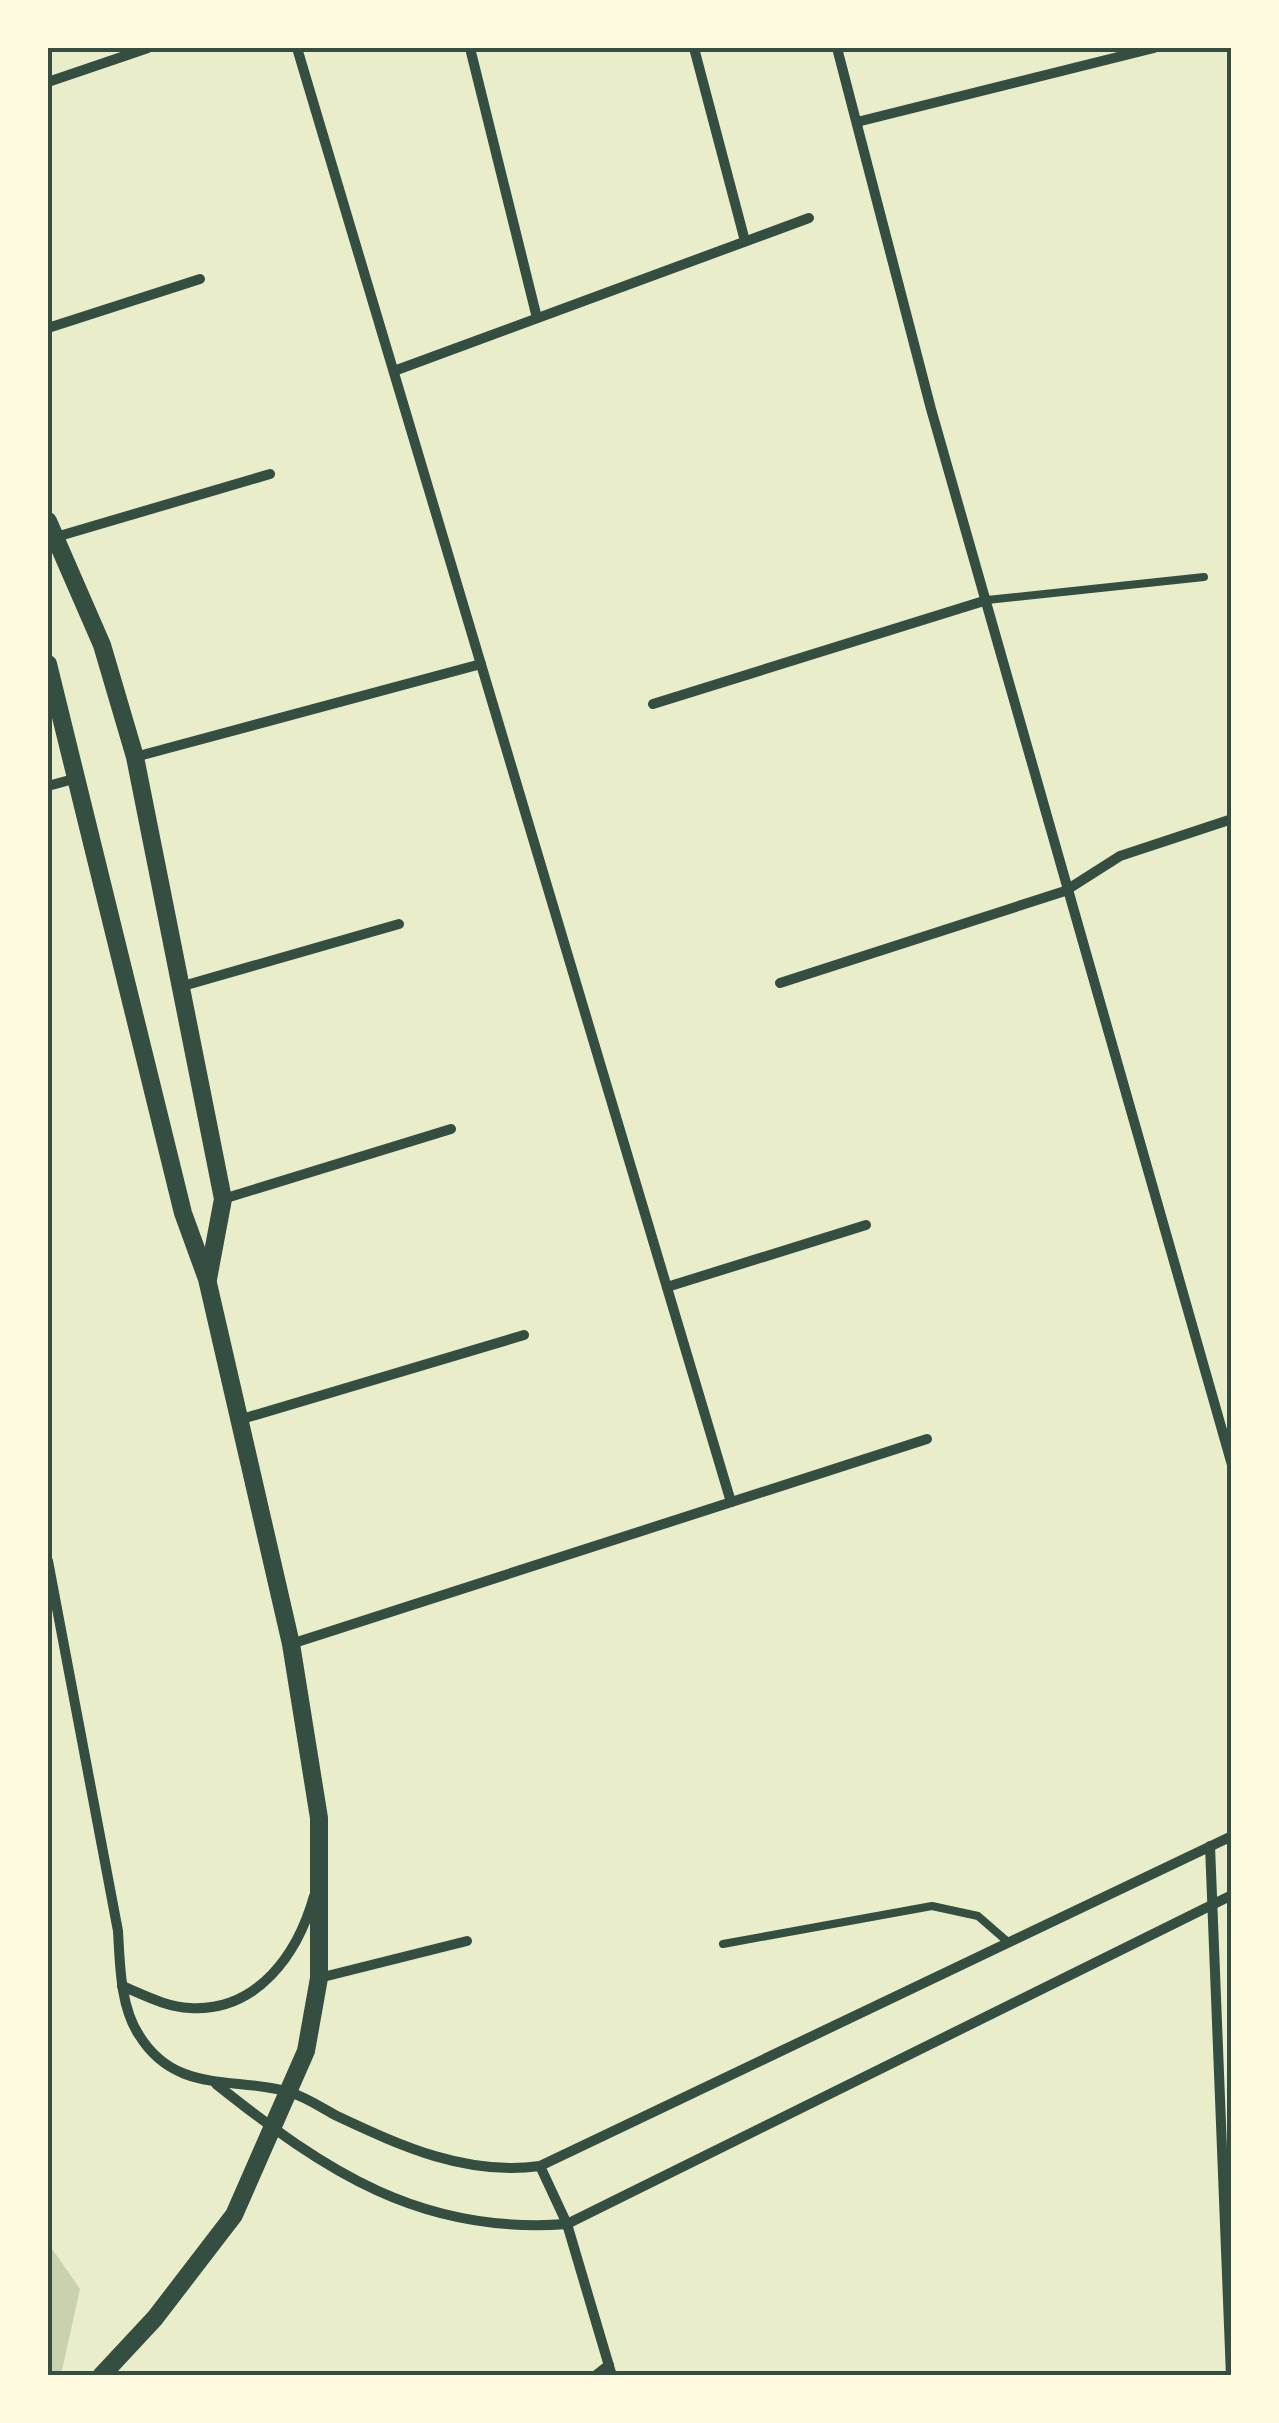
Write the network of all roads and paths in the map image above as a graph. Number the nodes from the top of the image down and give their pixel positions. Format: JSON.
{"nodes":[{"id":1,"x":148,"y":48,"type":"edge"},
{"id":2,"x":297,"y":48,"type":"edge"},
{"id":3,"x":470,"y":48,"type":"edge"},
{"id":4,"x":694,"y":48,"type":"edge"},
{"id":5,"x":837,"y":48,"type":"edge"},
{"id":6,"x":1154,"y":48,"type":"edge"},
{"id":7,"x":48,"y":82,"type":"edge"},
{"id":8,"x":857,"y":122,"type":"junction"},
{"id":9,"x":808,"y":218,"type":"dead end"},
{"id":10,"x":745,"y":242,"type":"junction"},
{"id":11,"x":200,"y":280,"type":"dead end"},
{"id":12,"x":537,"y":318,"type":"junction"},
{"id":13,"x":48,"y":328,"type":"edge"},
{"id":14,"x":394,"y":371,"type":"junction"},
{"id":15,"x":270,"y":474,"type":"dead end"},
{"id":16,"x":52,"y":529,"type":"edge"},
{"id":17,"x":1204,"y":577,"type":"dead end"},
{"id":18,"x":987,"y":600,"type":"junction"},
{"id":19,"x":48,"y":664,"type":"edge"},
{"id":20,"x":481,"y":664,"type":"junction"},
{"id":21,"x":653,"y":704,"type":"dead end"},
{"id":22,"x":135,"y":758,"type":"junction"},
{"id":23,"x":77,"y":778,"type":"junction"},
{"id":24,"x":48,"y":786,"type":"edge"},
{"id":25,"x":1232,"y":819,"type":"edge"},
{"id":26,"x":1066,"y":891,"type":"junction"},
{"id":27,"x":399,"y":924,"type":"dead end"},
{"id":28,"x":780,"y":982,"type":"dead end"},
{"id":29,"x":183,"y":986,"type":"junction"},
{"id":30,"x":451,"y":1129,"type":"dead end"},
{"id":31,"x":223,"y":1199,"type":"junction"},
{"id":32,"x":866,"y":1225,"type":"dead end"},
{"id":33,"x":208,"y":1279,"type":"junction"},
{"id":34,"x":667,"y":1287,"type":"junction"},
{"id":35,"x":524,"y":1334,"type":"dead end"},
{"id":36,"x":242,"y":1419,"type":"junction"},
{"id":37,"x":927,"y":1439,"type":"dead end"},
{"id":38,"x":1232,"y":1464,"type":"edge"},
{"id":39,"x":731,"y":1502,"type":"junction"},
{"id":40,"x":48,"y":1561,"type":"edge"},
{"id":41,"x":291,"y":1644,"type":"junction"},
{"id":42,"x":318,"y":1818,"type":"junction"},
{"id":43,"x":1232,"y":1836,"type":"edge"},
{"id":44,"x":1210,"y":1846,"type":"junction"},
{"id":45,"x":1232,"y":1895,"type":"edge"},
{"id":46,"x":1215,"y":1903,"type":"junction"},
{"id":47,"x":467,"y":1941,"type":"dead end"},
{"id":48,"x":723,"y":1944,"type":"dead end"},
{"id":49,"x":1010,"y":1944,"type":"junction"},
{"id":50,"x":318,"y":1978,"type":"junction"},
{"id":51,"x":122,"y":1986,"type":"junction"},
{"id":52,"x":215,"y":2083,"type":"junction"},
{"id":53,"x":290,"y":2092,"type":"junction"},
{"id":54,"x":274,"y":2130,"type":"junction"},
{"id":55,"x":540,"y":2166,"type":"junction"},
{"id":56,"x":567,"y":2224,"type":"junction"},
{"id":57,"x":611,"y":2370,"type":"edge"},
{"id":58,"x":101,"y":2376,"type":"edge"},
{"id":59,"x":595,"y":2376,"type":"edge"},
{"id":60,"x":1232,"y":2376,"type":"edge"}],
"edges":[{"from":1,"to":7,"type":"street"},
{"from":2,"to":14,"type":"street"},
{"from":3,"to":12,"type":"street"},
{"from":4,"to":10,"type":"street"},
{"from":5,"to":8,"type":"street"},
{"from":6,"to":8,"type":"street"},
{"from":8,"to":18,"type":"street"},
{"from":9,"to":10,"type":"street"},
{"from":10,"to":12,"type":"street"},
{"from":11,"to":13,"type":"street"},
{"from":12,"to":14,"type":"street"},
{"from":14,"to":20,"type":"street"},
{"from":15,"to":16,"type":"street"},
{"from":16,"to":22,"type":"street"},
{"from":17,"to":18,"type":"lane"},
{"from":18,"to":21,"type":"street"},
{"from":18,"to":26,"type":"street"},
{"from":19,"to":23,"type":"street"},
{"from":20,"to":22,"type":"street"},
{"from":20,"to":34,"type":"street"},
{"from":22,"to":29,"type":"street"},
{"from":23,"to":24,"type":"street"},
{"from":23,"to":33,"type":"street"},
{"from":25,"to":26,"type":"street"},
{"from":26,"to":28,"type":"street"},
{"from":26,"to":38,"type":"street"},
{"from":27,"to":29,"type":"street"},
{"from":29,"to":31,"type":"street"},
{"from":30,"to":31,"type":"street"},
{"from":31,"to":33,"type":"street"},
{"from":32,"to":34,"type":"street"},
{"from":33,"to":36,"type":"street"},
{"from":34,"to":39,"type":"street"},
{"from":35,"to":36,"type":"street"},
{"from":36,"to":41,"type":"street"},
{"from":37,"to":39,"type":"street"},
{"from":39,"to":41,"type":"street"},
{"from":40,"to":51,"type":"street"},
{"from":41,"to":42,"type":"street"},
{"from":42,"to":50,"type":"street"},
{"from":42,"to":51,"type":"street"},
{"from":43,"to":44,"type":"street"},
{"from":44,"to":46,"type":"street"},
{"from":44,"to":49,"type":"street"},
{"from":45,"to":46,"type":"street"},
{"from":46,"to":56,"type":"street"},
{"from":46,"to":60,"type":"street"},
{"from":47,"to":50,"type":"street"},
{"from":48,"to":49,"type":"lane"},
{"from":49,"to":55,"type":"street"},
{"from":50,"to":53,"type":"street"},
{"from":51,"to":52,"type":"street"},
{"from":52,"to":53,"type":"street"},
{"from":52,"to":54,"type":"street"},
{"from":53,"to":54,"type":"street"},
{"from":53,"to":55,"type":"street"},
{"from":54,"to":56,"type":"street"},
{"from":54,"to":58,"type":"street"},
{"from":55,"to":56,"type":"street"},
{"from":56,"to":57,"type":"street"},
{"from":57,"to":59,"type":"street"}]}
